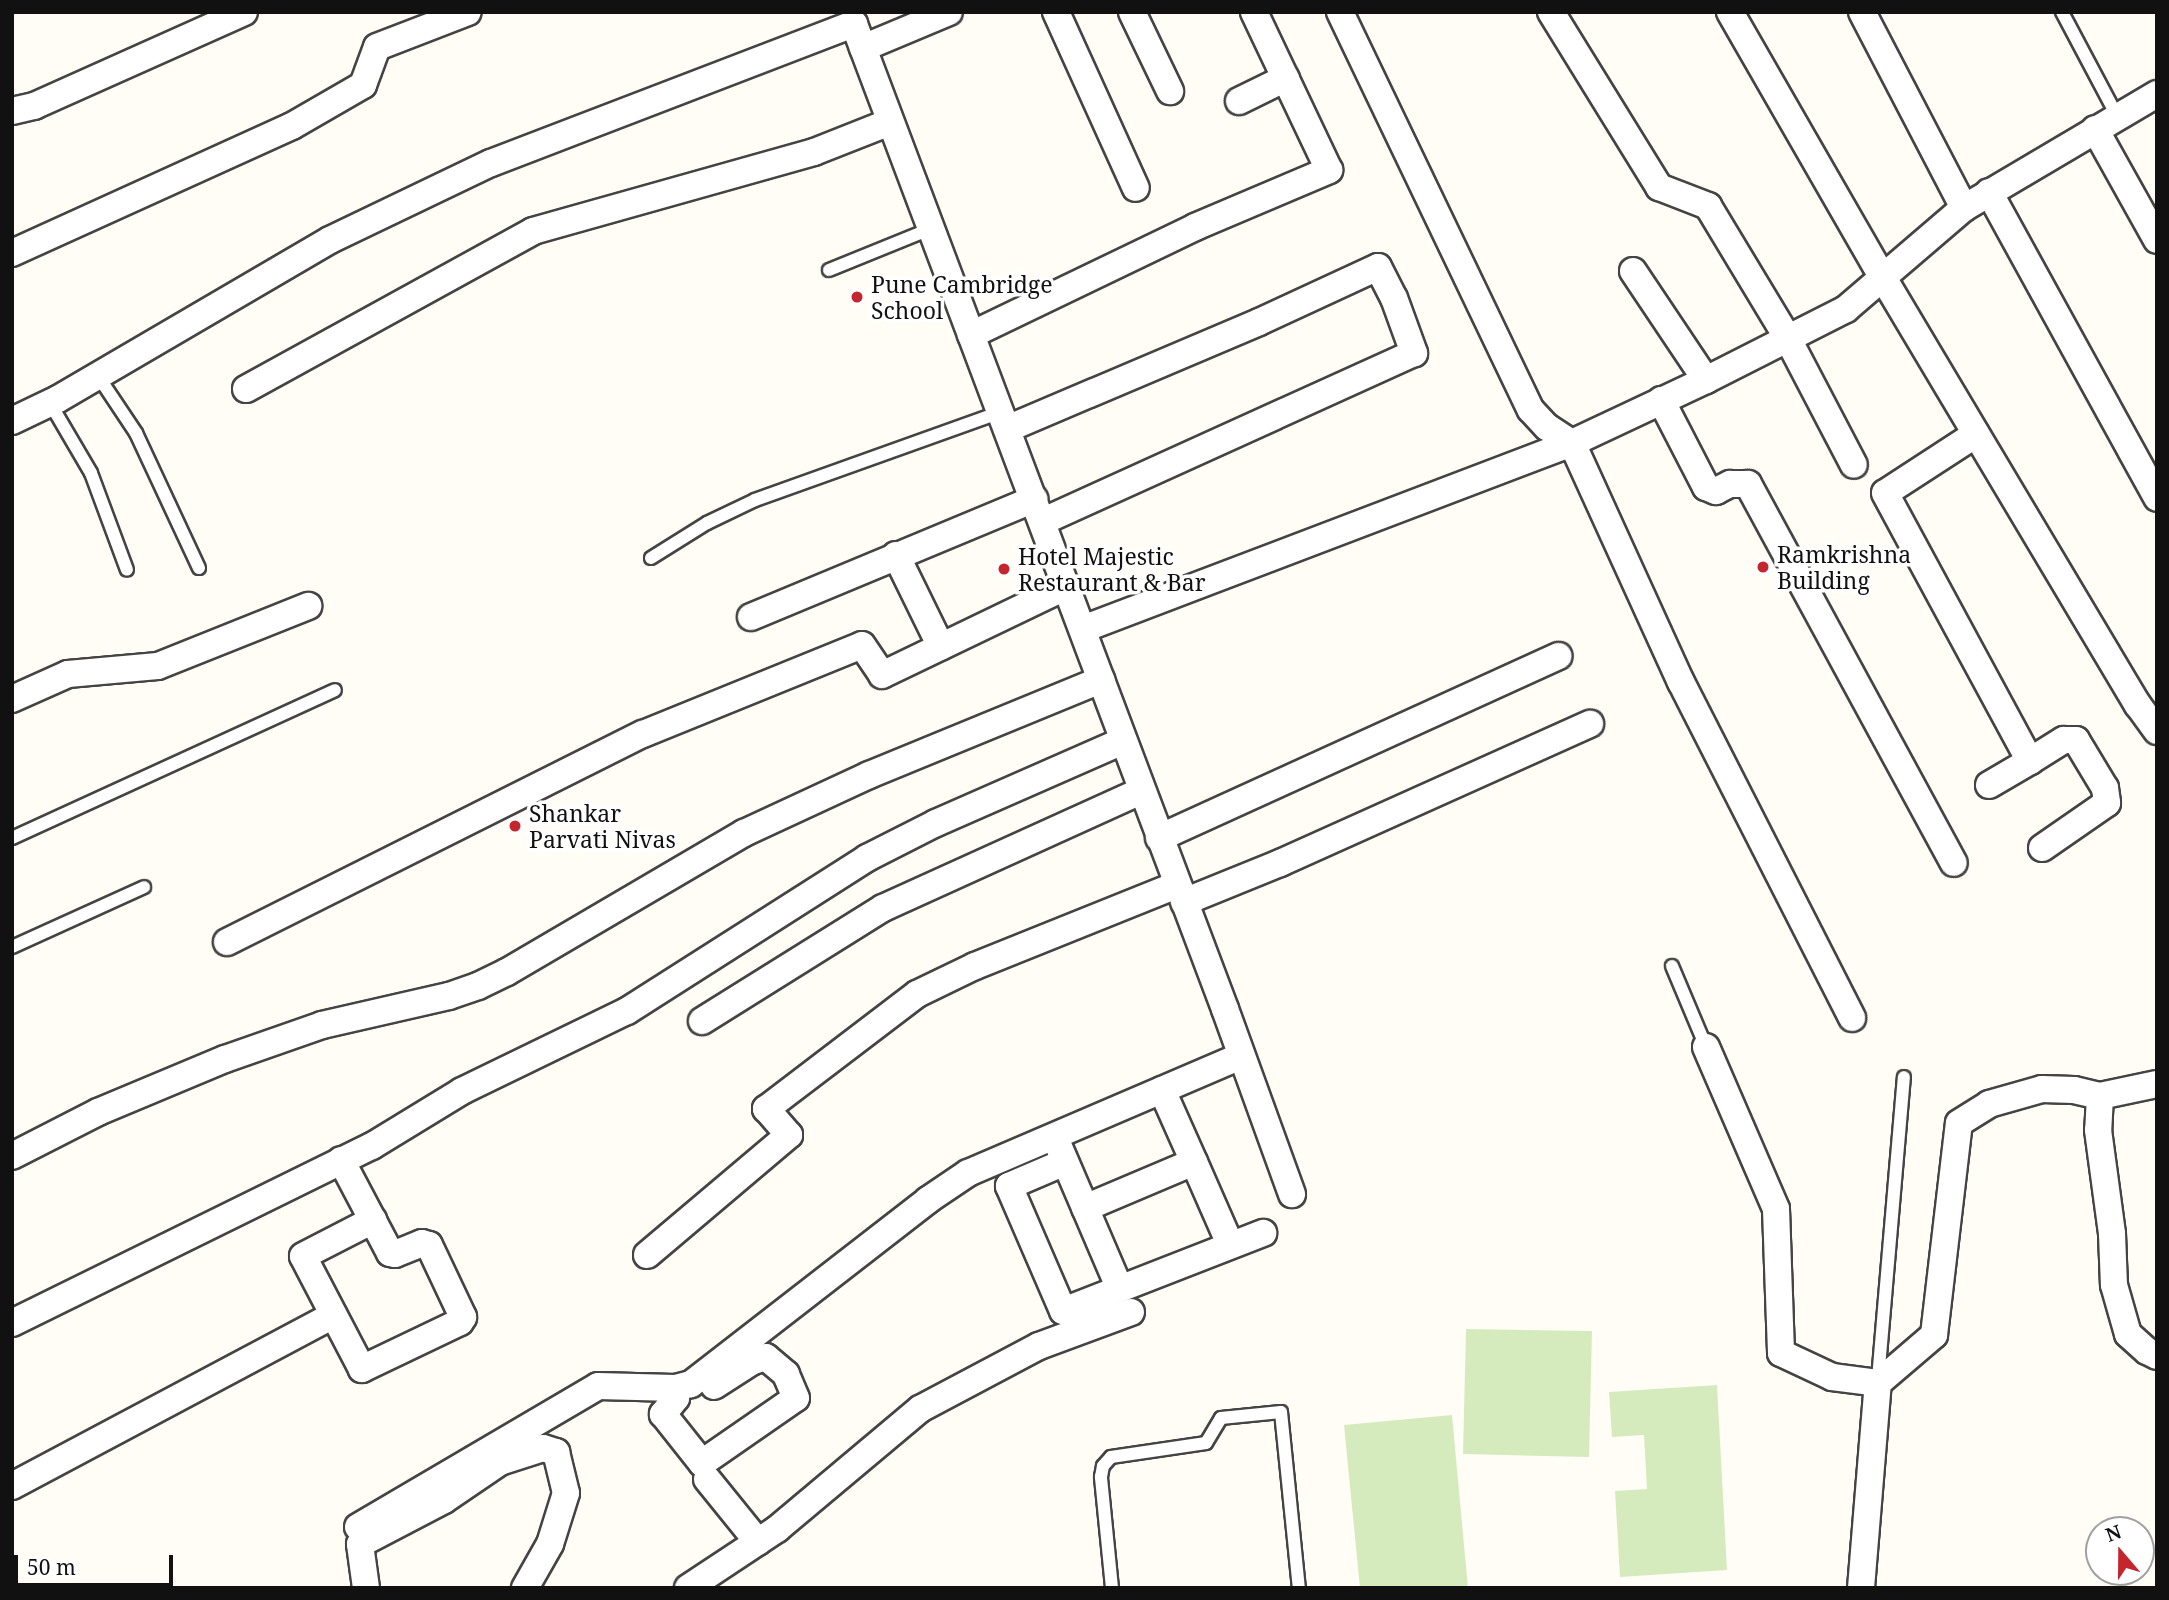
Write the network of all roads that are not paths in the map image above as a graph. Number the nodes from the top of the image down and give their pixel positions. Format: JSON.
{"nodes":[{"id":1,"x":244,"y":12,"type":"edge"},
{"id":2,"x":468,"y":12,"type":"edge"},
{"id":3,"x":949,"y":12,"type":"edge"},
{"id":4,"x":1056,"y":12,"type":"edge"},
{"id":5,"x":1132,"y":12,"type":"edge"},
{"id":6,"x":1254,"y":12,"type":"edge"},
{"id":7,"x":1340,"y":12,"type":"edge"},
{"id":8,"x":1551,"y":12,"type":"edge"},
{"id":9,"x":1730,"y":12,"type":"edge"},
{"id":10,"x":1862,"y":12,"type":"edge"},
{"id":11,"x":2062,"y":12,"type":"edge"},
{"id":12,"x":855,"y":28,"type":"edge"},
{"id":13,"x":1286,"y":78,"type":"junction"},
{"id":14,"x":1170,"y":91,"type":"dead end"},
{"id":15,"x":2157,"y":94,"type":"edge"},
{"id":16,"x":1239,"y":100,"type":"dead end"},
{"id":17,"x":12,"y":111,"type":"edge"},
{"id":18,"x":890,"y":122,"type":"junction"},
{"id":19,"x":2106,"y":123,"type":"junction"},
{"id":20,"x":1136,"y":188,"type":"dead end"},
{"id":21,"x":1990,"y":192,"type":"junction"},
{"id":22,"x":1964,"y":208,"type":"junction"},
{"id":23,"x":930,"y":229,"type":"junction"},
{"id":24,"x":2157,"y":240,"type":"edge"},
{"id":25,"x":12,"y":253,"type":"edge"},
{"id":26,"x":829,"y":271,"type":"dead end"},
{"id":27,"x":1633,"y":271,"type":"dead end"},
{"id":28,"x":1882,"y":276,"type":"junction"},
{"id":29,"x":971,"y":335,"type":"junction"},
{"id":30,"x":1787,"y":337,"type":"junction"},
{"id":31,"x":98,"y":376,"type":"junction"},
{"id":32,"x":1706,"y":380,"type":"junction"},
{"id":33,"x":246,"y":389,"type":"dead end"},
{"id":34,"x":1661,"y":400,"type":"junction"},
{"id":35,"x":50,"y":403,"type":"junction"},
{"id":36,"x":12,"y":421,"type":"edge"},
{"id":37,"x":1004,"y":421,"type":"junction"},
{"id":38,"x":1976,"y":434,"type":"junction"},
{"id":39,"x":1572,"y":443,"type":"junction"},
{"id":40,"x":1854,"y":465,"type":"dead end"},
{"id":41,"x":2157,"y":498,"type":"edge"},
{"id":42,"x":1039,"y":510,"type":"junction"},
{"id":43,"x":896,"y":555,"type":"junction"},
{"id":44,"x":651,"y":558,"type":"dead end"},
{"id":45,"x":198,"y":568,"type":"dead end"},
{"id":46,"x":127,"y":570,"type":"dead end"},
{"id":47,"x":1067,"y":586,"type":"junction"},
{"id":48,"x":307,"y":606,"type":"dead end"},
{"id":49,"x":751,"y":617,"type":"dead end"},
{"id":50,"x":1083,"y":629,"type":"junction"},
{"id":51,"x":941,"y":647,"type":"junction"},
{"id":52,"x":1558,"y":656,"type":"dead end"},
{"id":53,"x":1101,"y":680,"type":"junction"},
{"id":54,"x":335,"y":690,"type":"dead end"},
{"id":55,"x":12,"y":699,"type":"edge"},
{"id":56,"x":1590,"y":724,"type":"dead end"},
{"id":57,"x":2157,"y":731,"type":"edge"},
{"id":58,"x":1123,"y":741,"type":"junction"},
{"id":59,"x":2030,"y":761,"type":"junction"},
{"id":60,"x":1989,"y":785,"type":"dead end"},
{"id":61,"x":1141,"y":791,"type":"junction"},
{"id":62,"x":12,"y":838,"type":"edge"},
{"id":63,"x":1159,"y":838,"type":"junction"},
{"id":64,"x":2042,"y":848,"type":"dead end"},
{"id":65,"x":1954,"y":863,"type":"dead end"},
{"id":66,"x":144,"y":887,"type":"dead end"},
{"id":67,"x":1181,"y":894,"type":"junction"},
{"id":68,"x":227,"y":942,"type":"dead end"},
{"id":69,"x":12,"y":947,"type":"edge"},
{"id":70,"x":1672,"y":966,"type":"dead end"},
{"id":71,"x":1852,"y":1017,"type":"dead end"},
{"id":72,"x":702,"y":1021,"type":"dead end"},
{"id":73,"x":1706,"y":1047,"type":"joint"},
{"id":74,"x":1241,"y":1056,"type":"junction"},
{"id":75,"x":1904,"y":1077,"type":"dead end"},
{"id":76,"x":2157,"y":1084,"type":"edge"},
{"id":77,"x":1162,"y":1090,"type":"junction"},
{"id":78,"x":2100,"y":1096,"type":"junction"},
{"id":79,"x":1054,"y":1136,"type":"junction"},
{"id":80,"x":12,"y":1156,"type":"edge"},
{"id":81,"x":341,"y":1160,"type":"junction"},
{"id":82,"x":1065,"y":1161,"type":"junction"},
{"id":83,"x":1194,"y":1162,"type":"junction"},
{"id":84,"x":1292,"y":1194,"type":"dead end"},
{"id":85,"x":1084,"y":1208,"type":"junction"},
{"id":86,"x":373,"y":1220,"type":"junction"},
{"id":87,"x":1263,"y":1233,"type":"dead end"},
{"id":88,"x":1230,"y":1244,"type":"junction"},
{"id":89,"x":647,"y":1255,"type":"dead end"},
{"id":90,"x":1119,"y":1287,"type":"junction"},
{"id":91,"x":1131,"y":1312,"type":"dead end"},
{"id":92,"x":333,"y":1315,"type":"junction"},
{"id":93,"x":12,"y":1323,"type":"edge"},
{"id":94,"x":2157,"y":1356,"type":"edge"},
{"id":95,"x":1878,"y":1383,"type":"junction"},
{"id":96,"x":676,"y":1393,"type":"junction"},
{"id":97,"x":707,"y":1479,"type":"dead end"},
{"id":98,"x":12,"y":1486,"type":"edge"},
{"id":99,"x":358,"y":1527,"type":"dead end"},
{"id":100,"x":758,"y":1542,"type":"junction"},
{"id":101,"x":366,"y":1588,"type":"edge"},
{"id":102,"x":525,"y":1588,"type":"edge"},
{"id":103,"x":688,"y":1588,"type":"edge"},
{"id":104,"x":1112,"y":1588,"type":"edge"},
{"id":105,"x":1299,"y":1588,"type":"edge"},
{"id":106,"x":1861,"y":1588,"type":"edge"}],
"edges":[{"from":1,"to":17,"type":"street"},
{"from":2,"to":25,"type":"street"},
{"from":3,"to":12,"type":"street"},
{"from":4,"to":20,"type":"street"},
{"from":5,"to":14,"type":"street"},
{"from":6,"to":13,"type":"street"},
{"from":7,"to":39,"type":"street"},
{"from":8,"to":30,"type":"street"},
{"from":9,"to":28,"type":"street"},
{"from":10,"to":22,"type":"street"},
{"from":11,"to":19,"type":"lane"},
{"from":12,"to":18,"type":"street"},
{"from":12,"to":31,"type":"street"},
{"from":13,"to":16,"type":"street"},
{"from":13,"to":29,"type":"street"},
{"from":15,"to":19,"type":"street"},
{"from":18,"to":23,"type":"street"},
{"from":18,"to":33,"type":"street"},
{"from":19,"to":21,"type":"street"},
{"from":19,"to":24,"type":"street"},
{"from":21,"to":22,"type":"street"},
{"from":21,"to":41,"type":"street"},
{"from":22,"to":28,"type":"street"},
{"from":23,"to":26,"type":"lane"},
{"from":23,"to":29,"type":"street"},
{"from":27,"to":32,"type":"street"},
{"from":28,"to":30,"type":"street"},
{"from":28,"to":38,"type":"street"},
{"from":29,"to":37,"type":"street"},
{"from":30,"to":32,"type":"street"},
{"from":30,"to":40,"type":"street"},
{"from":31,"to":35,"type":"street"},
{"from":31,"to":45,"type":"lane"},
{"from":32,"to":34,"type":"street"},
{"from":34,"to":39,"type":"street"},
{"from":34,"to":65,"type":"street"},
{"from":35,"to":36,"type":"street"},
{"from":35,"to":46,"type":"lane"},
{"from":37,"to":42,"type":"street"},
{"from":37,"to":42,"type":"street"},
{"from":37,"to":44,"type":"lane"},
{"from":38,"to":57,"type":"street"},
{"from":38,"to":59,"type":"street"},
{"from":39,"to":50,"type":"street"},
{"from":39,"to":71,"type":"street"},
{"from":42,"to":43,"type":"street"},
{"from":42,"to":47,"type":"street"},
{"from":43,"to":49,"type":"street"},
{"from":43,"to":51,"type":"street"},
{"from":47,"to":50,"type":"street"},
{"from":47,"to":51,"type":"street"},
{"from":48,"to":55,"type":"street"},
{"from":50,"to":53,"type":"street"},
{"from":51,"to":68,"type":"street"},
{"from":52,"to":63,"type":"street"},
{"from":53,"to":58,"type":"street"},
{"from":53,"to":80,"type":"street"},
{"from":54,"to":62,"type":"lane"},
{"from":56,"to":67,"type":"street"},
{"from":58,"to":61,"type":"street"},
{"from":58,"to":81,"type":"street"},
{"from":59,"to":60,"type":"street"},
{"from":59,"to":64,"type":"street"},
{"from":61,"to":63,"type":"street"},
{"from":61,"to":72,"type":"street"},
{"from":63,"to":67,"type":"street"},
{"from":66,"to":69,"type":"lane"},
{"from":67,"to":74,"type":"street"},
{"from":67,"to":89,"type":"street"},
{"from":70,"to":73,"type":"lane"},
{"from":73,"to":95,"type":"street"},
{"from":74,"to":77,"type":"street"},
{"from":74,"to":84,"type":"street"},
{"from":75,"to":95,"type":"lane"},
{"from":76,"to":78,"type":"street"},
{"from":77,"to":79,"type":"street"},
{"from":77,"to":83,"type":"street"},
{"from":78,"to":94,"type":"street"},
{"from":78,"to":95,"type":"street"},
{"from":79,"to":82,"type":"street"},
{"from":79,"to":96,"type":"street"},
{"from":81,"to":86,"type":"street"},
{"from":81,"to":93,"type":"street"},
{"from":82,"to":85,"type":"street"},
{"from":82,"to":90,"type":"street"},
{"from":83,"to":85,"type":"street"},
{"from":83,"to":88,"type":"street"},
{"from":85,"to":90,"type":"street"},
{"from":86,"to":92,"type":"street"},
{"from":86,"to":92,"type":"street"},
{"from":87,"to":88,"type":"street"},
{"from":88,"to":90,"type":"street"},
{"from":91,"to":100,"type":"street"},
{"from":92,"to":98,"type":"street"},
{"from":95,"to":106,"type":"street"},
{"from":96,"to":96,"type":"street"},
{"from":96,"to":99,"type":"street"},
{"from":97,"to":100,"type":"street"},
{"from":100,"to":103,"type":"street"},
{"from":101,"to":102,"type":"street"},
{"from":104,"to":105,"type":"lane"}]}
